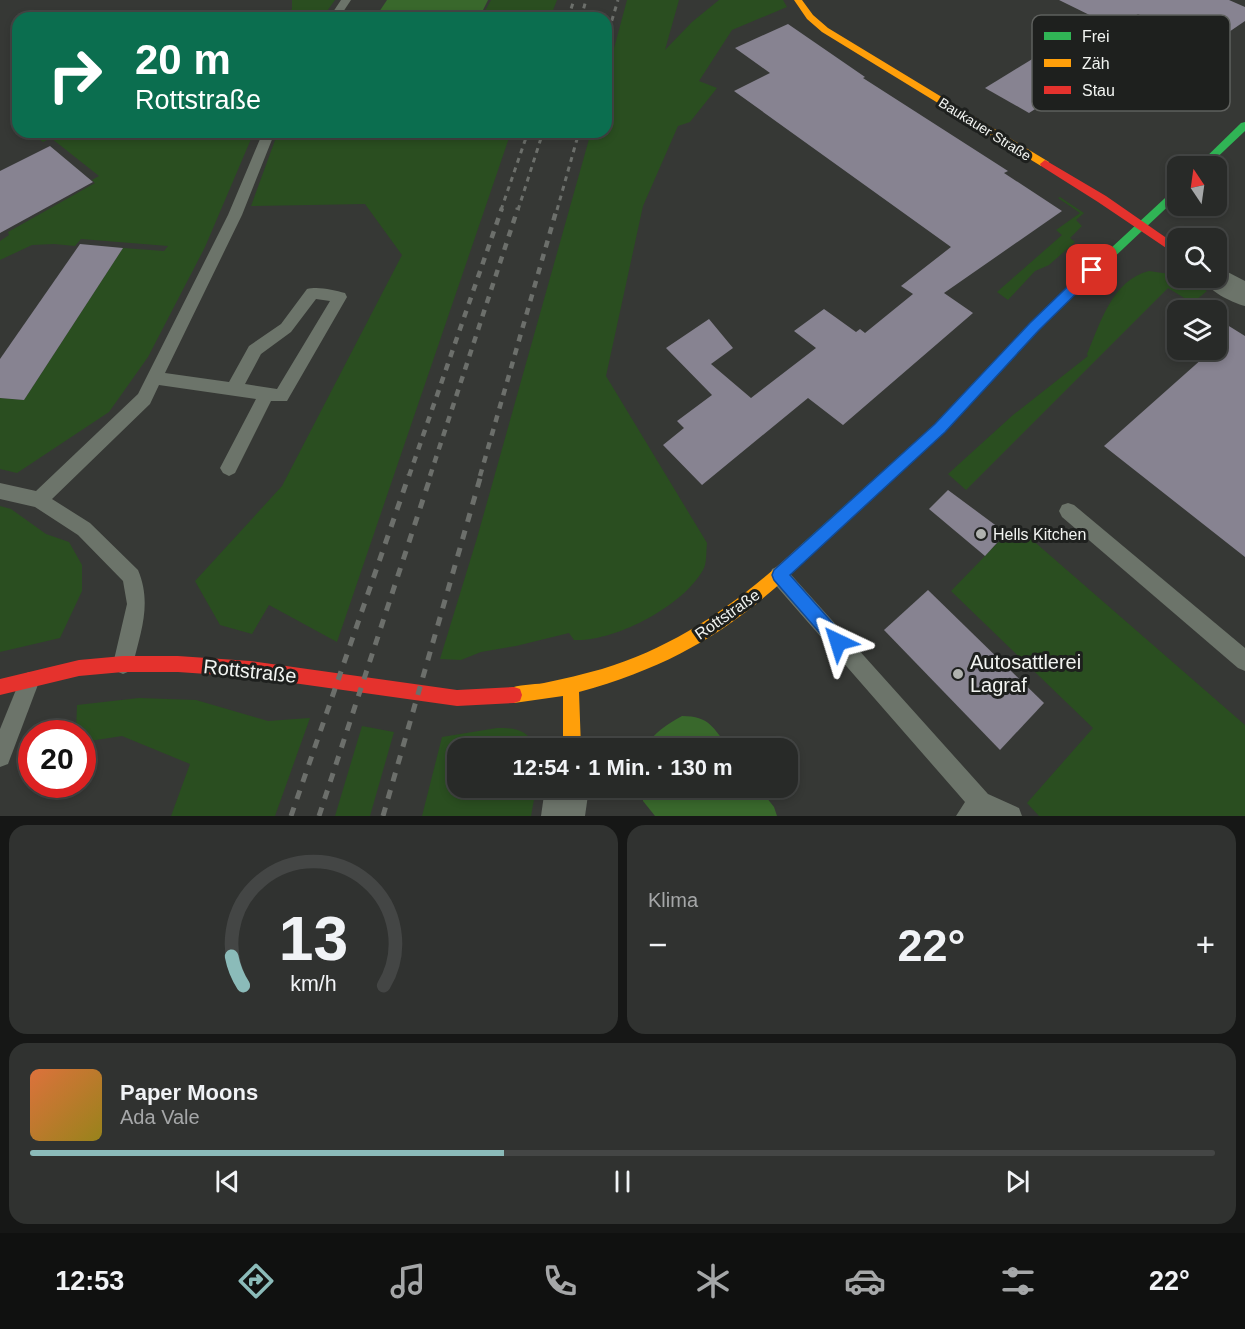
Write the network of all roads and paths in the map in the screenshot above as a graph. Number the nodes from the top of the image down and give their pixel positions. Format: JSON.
{"nodes":[{"id":1,"x":798,"y":0,"type":"edge"},
{"id":2,"x":1245,"y":125,"type":"edge"},
{"id":3,"x":267,"y":138,"type":"edge"},
{"id":4,"x":1212,"y":156,"type":"edge"},
{"id":5,"x":1167,"y":200,"type":"edge"},
{"id":6,"x":1140,"y":225,"type":"junction"},
{"id":7,"x":1167,"y":244,"type":"edge"},
{"id":8,"x":1227,"y":284,"type":"edge"},
{"id":9,"x":1245,"y":295,"type":"edge"},
{"id":10,"x":154,"y":378,"type":"junction"},
{"id":11,"x":234,"y":389,"type":"junction"},
{"id":12,"x":267,"y":394,"type":"junction"},
{"id":13,"x":229,"y":468,"type":"dead end"},
{"id":14,"x":0,"y":491,"type":"edge"},
{"id":15,"x":39,"y":500,"type":"junction"},
{"id":16,"x":1068,"y":511,"type":"dead end"},
{"id":17,"x":779,"y":575,"type":"junction"},
{"id":18,"x":1245,"y":661,"type":"edge"},
{"id":19,"x":123,"y":664,"type":"junction"},
{"id":20,"x":30,"y":679,"type":"junction"},
{"id":21,"x":571,"y":686,"type":"junction"},
{"id":22,"x":0,"y":687,"type":"edge"},
{"id":23,"x":572,"y":738,"type":"edge"},
{"id":24,"x":0,"y":756,"type":"edge"},
{"id":25,"x":565,"y":798,"type":"edge"},
{"id":26,"x":974,"y":809,"type":"edge"},
{"id":27,"x":562,"y":816,"type":"edge"},
{"id":28,"x":1011,"y":816,"type":"edge"}],
"edges":[{"from":1,"to":6,"type":"street","name":"Baukauer Straße"},
{"from":2,"to":4,"type":"street"},
{"from":3,"to":10,"type":"lane"},
{"from":5,"to":6,"type":"street","name":"Rottstraße"},
{"from":6,"to":7,"type":"street","name":"Baukauer Straße"},
{"from":6,"to":17,"type":"street","name":"Rottstraße"},
{"from":8,"to":9,"type":"street"},
{"from":10,"to":11,"type":"lane"},
{"from":10,"to":15,"type":"lane"},
{"from":11,"to":12,"type":"lane"},
{"from":11,"to":12,"type":"lane"},
{"from":12,"to":13,"type":"lane"},
{"from":14,"to":15,"type":"lane"},
{"from":15,"to":19,"type":"lane"},
{"from":16,"to":18,"type":"lane"},
{"from":17,"to":21,"type":"street","name":"Rottstraße"},
{"from":17,"to":26,"type":"lane"},
{"from":19,"to":20,"type":"street","name":"Rottstraße"},
{"from":19,"to":21,"type":"street","name":"Rottstraße"},
{"from":20,"to":22,"type":"street","name":"Rottstraße"},
{"from":20,"to":24,"type":"lane"},
{"from":21,"to":23,"type":"street"},
{"from":25,"to":27,"type":"street"},
{"from":26,"to":28,"type":"lane"}]}
